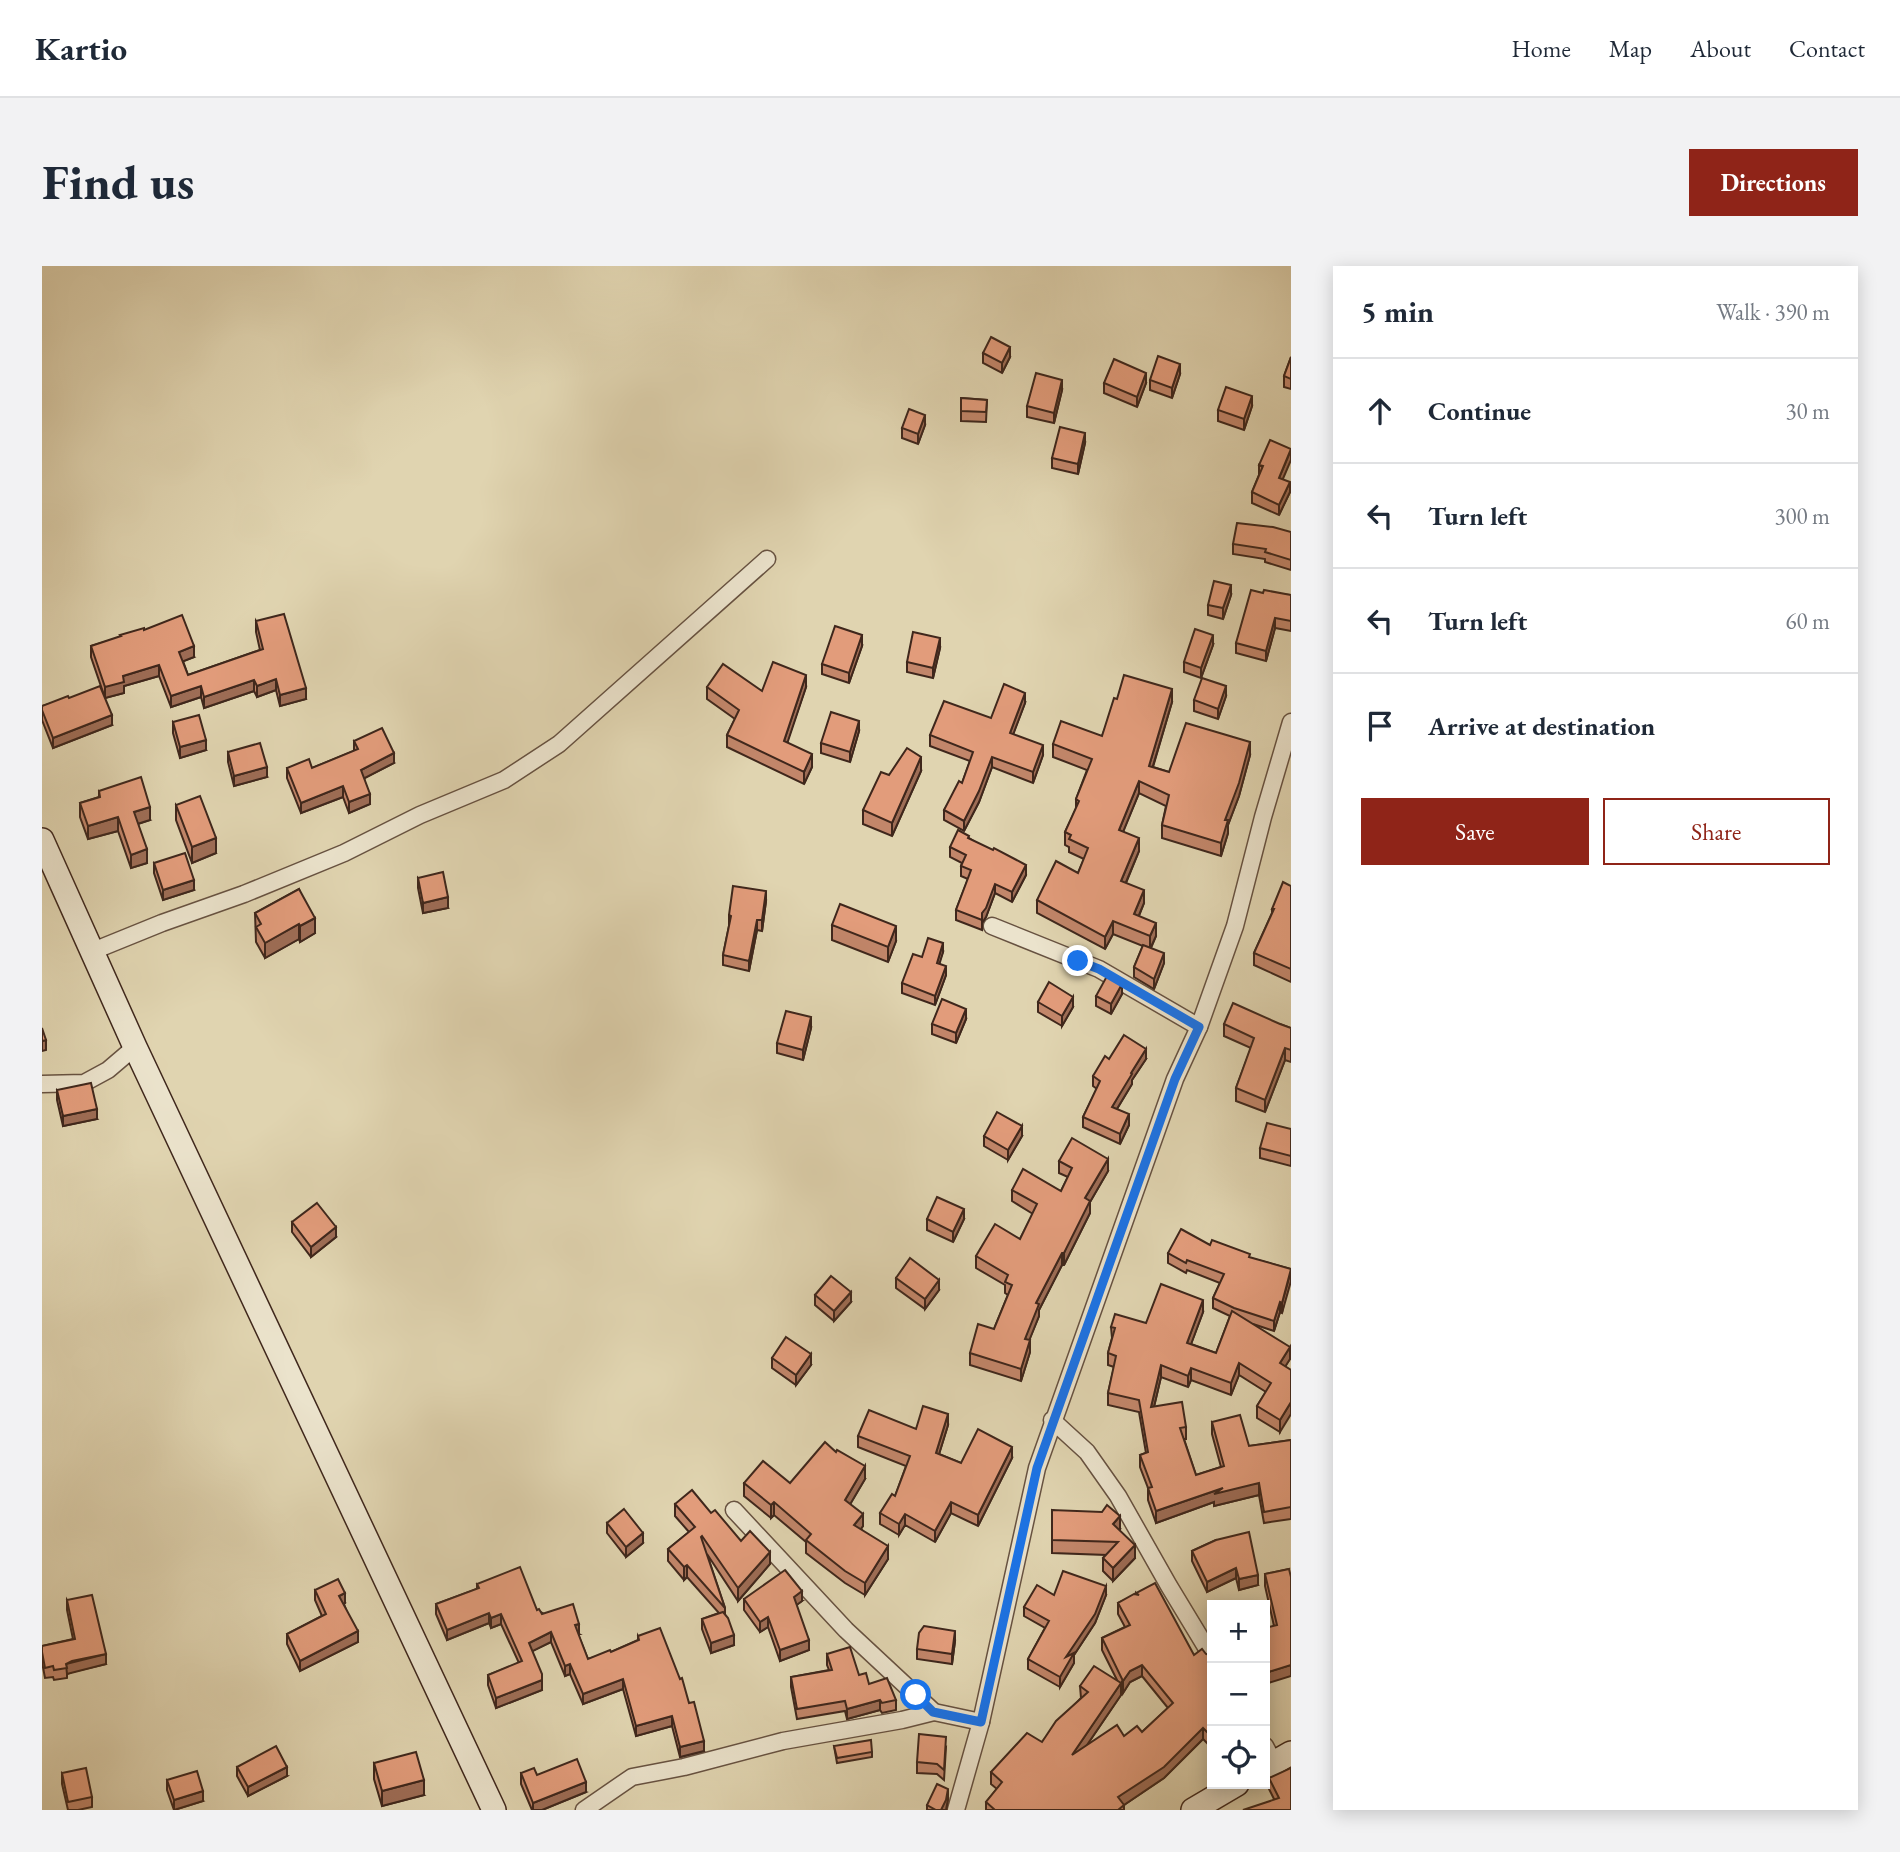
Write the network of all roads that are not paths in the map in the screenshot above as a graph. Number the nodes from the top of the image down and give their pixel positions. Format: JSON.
{"nodes":[{"id":1,"x":767,"y":559,"type":"dead end"},
{"id":2,"x":1291,"y":722,"type":"edge"},
{"id":3,"x":42,"y":841,"type":"edge"},
{"id":4,"x":992,"y":926,"type":"dead end"},
{"id":5,"x":93,"y":951,"type":"junction"},
{"id":6,"x":1199,"y":1027,"type":"junction"},
{"id":7,"x":135,"y":1047,"type":"junction"},
{"id":8,"x":42,"y":1084,"type":"edge"},
{"id":9,"x":1052,"y":1420,"type":"junction"},
{"id":10,"x":734,"y":1510,"type":"dead end"},
{"id":11,"x":1207,"y":1649,"type":"edge"},
{"id":12,"x":933,"y":1712,"type":"junction"},
{"id":13,"x":981,"y":1722,"type":"junction"},
{"id":14,"x":1229,"y":1789,"type":"edge"},
{"id":15,"x":1196,"y":1809,"type":"edge"},
{"id":16,"x":494,"y":1810,"type":"edge"},
{"id":17,"x":584,"y":1810,"type":"edge"},
{"id":18,"x":956,"y":1810,"type":"edge"}],
"edges":[{"from":1,"to":5,"type":"street"},
{"from":2,"to":6,"type":"street"},
{"from":3,"to":5,"type":"main road"},
{"from":4,"to":6,"type":"street"},
{"from":5,"to":7,"type":"main road"},
{"from":6,"to":9,"type":"street"},
{"from":7,"to":8,"type":"street"},
{"from":7,"to":16,"type":"main road"},
{"from":9,"to":11,"type":"street"},
{"from":9,"to":13,"type":"street"},
{"from":10,"to":12,"type":"street"},
{"from":12,"to":13,"type":"street"},
{"from":12,"to":17,"type":"street"},
{"from":13,"to":18,"type":"street"},
{"from":14,"to":15,"type":"main road"}]}
